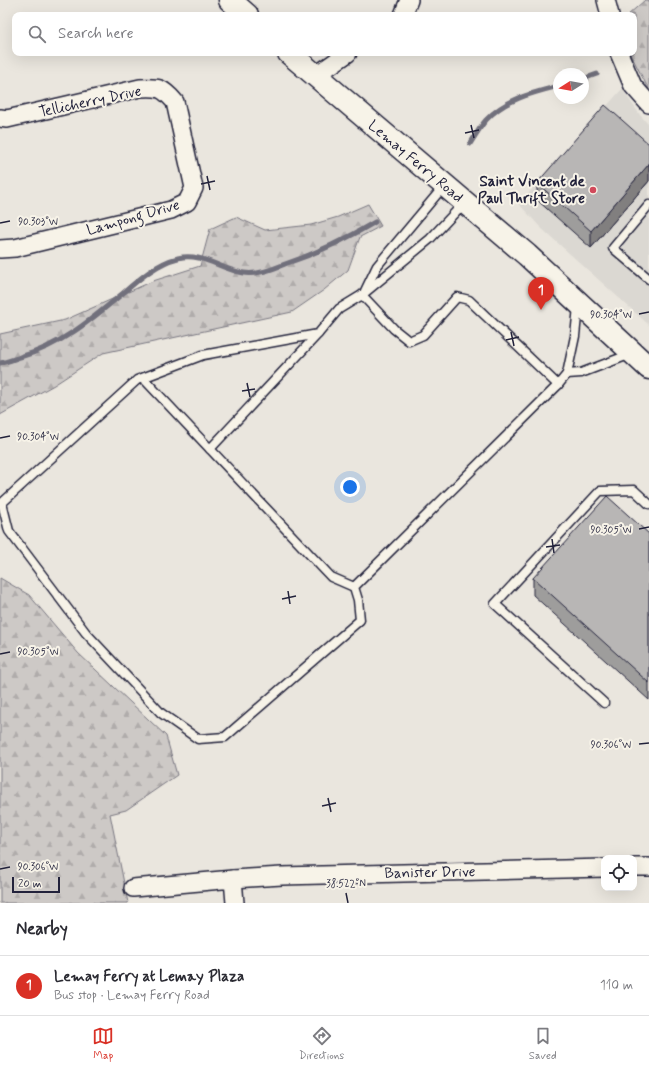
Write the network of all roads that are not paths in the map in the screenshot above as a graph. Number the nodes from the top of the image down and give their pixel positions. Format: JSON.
{"nodes":[{"id":1,"x":230,"y":0,"type":"edge"},
{"id":2,"x":410,"y":0,"type":"edge"},
{"id":3,"x":606,"y":0,"type":"edge"},
{"id":4,"x":244,"y":12,"type":"edge"},
{"id":5,"x":404,"y":12,"type":"edge"},
{"id":6,"x":609,"y":12,"type":"edge"},
{"id":7,"x":292,"y":56,"type":"edge"},
{"id":8,"x":344,"y":56,"type":"edge"},
{"id":9,"x":620,"y":56,"type":"edge"},
{"id":10,"x":315,"y":76,"type":"junction"},
{"id":11,"x":175,"y":102,"type":"joint"},
{"id":12,"x":649,"y":104,"type":"edge"},
{"id":13,"x":0,"y":118,"type":"edge"},
{"id":14,"x":445,"y":185,"type":"junction"},
{"id":15,"x":464,"y":202,"type":"junction"},
{"id":16,"x":649,"y":205,"type":"edge"},
{"id":17,"x":0,"y":249,"type":"edge"},
{"id":18,"x":649,"y":279,"type":"edge"},
{"id":19,"x":362,"y":295,"type":"junction"},
{"id":20,"x":579,"y":303,"type":"junction"},
{"id":21,"x":318,"y":334,"type":"junction"},
{"id":22,"x":641,"y":360,"type":"edge"},
{"id":23,"x":567,"y":374,"type":"junction"},
{"id":24,"x":143,"y":378,"type":"junction"},
{"id":25,"x":558,"y":385,"type":"junction"},
{"id":26,"x":210,"y":449,"type":"junction"},
{"id":27,"x":649,"y":504,"type":"edge"},
{"id":28,"x":354,"y":587,"type":"junction"},
{"id":29,"x":604,"y":703,"type":"dead end"},
{"id":30,"x":637,"y":867,"type":"edge"},
{"id":31,"x":649,"y":867,"type":"edge"},
{"id":32,"x":601,"y":868,"type":"edge"},
{"id":33,"x":233,"y":880,"type":"junction"},
{"id":34,"x":133,"y":888,"type":"dead end"},
{"id":35,"x":235,"y":903,"type":"edge"}],
"edges":[{"from":1,"to":4,"type":"main road"},
{"from":2,"to":5,"type":"street"},
{"from":3,"to":6,"type":"street"},
{"from":7,"to":10,"type":"main road","name":"Lemay Ferry Road"},
{"from":8,"to":10,"type":"street"},
{"from":9,"to":12,"type":"street"},
{"from":10,"to":14,"type":"main road","name":"Lemay Ferry Road"},
{"from":11,"to":13,"type":"street","name":"Tellicherry Drive"},
{"from":11,"to":17,"type":"street","name":"Lampong Drive"},
{"from":14,"to":15,"type":"main road","name":"Lemay Ferry Road"},
{"from":14,"to":19,"type":"lane"},
{"from":15,"to":19,"type":"lane"},
{"from":15,"to":20,"type":"main road","name":"Lemay Ferry Road"},
{"from":16,"to":18,"type":"lane"},
{"from":19,"to":21,"type":"lane"},
{"from":19,"to":25,"type":"lane"},
{"from":20,"to":22,"type":"main road","name":"Lemay Ferry Road"},
{"from":20,"to":23,"type":"lane"},
{"from":21,"to":24,"type":"lane"},
{"from":21,"to":26,"type":"lane"},
{"from":22,"to":23,"type":"lane"},
{"from":23,"to":25,"type":"lane"},
{"from":24,"to":26,"type":"lane"},
{"from":24,"to":28,"type":"lane"},
{"from":25,"to":28,"type":"lane"},
{"from":26,"to":28,"type":"lane"},
{"from":27,"to":29,"type":"lane"},
{"from":30,"to":31,"type":"street"},
{"from":32,"to":33,"type":"street","name":"Banister Drive"},
{"from":33,"to":34,"type":"street","name":"Banister Drive"},
{"from":33,"to":35,"type":"street"}]}
